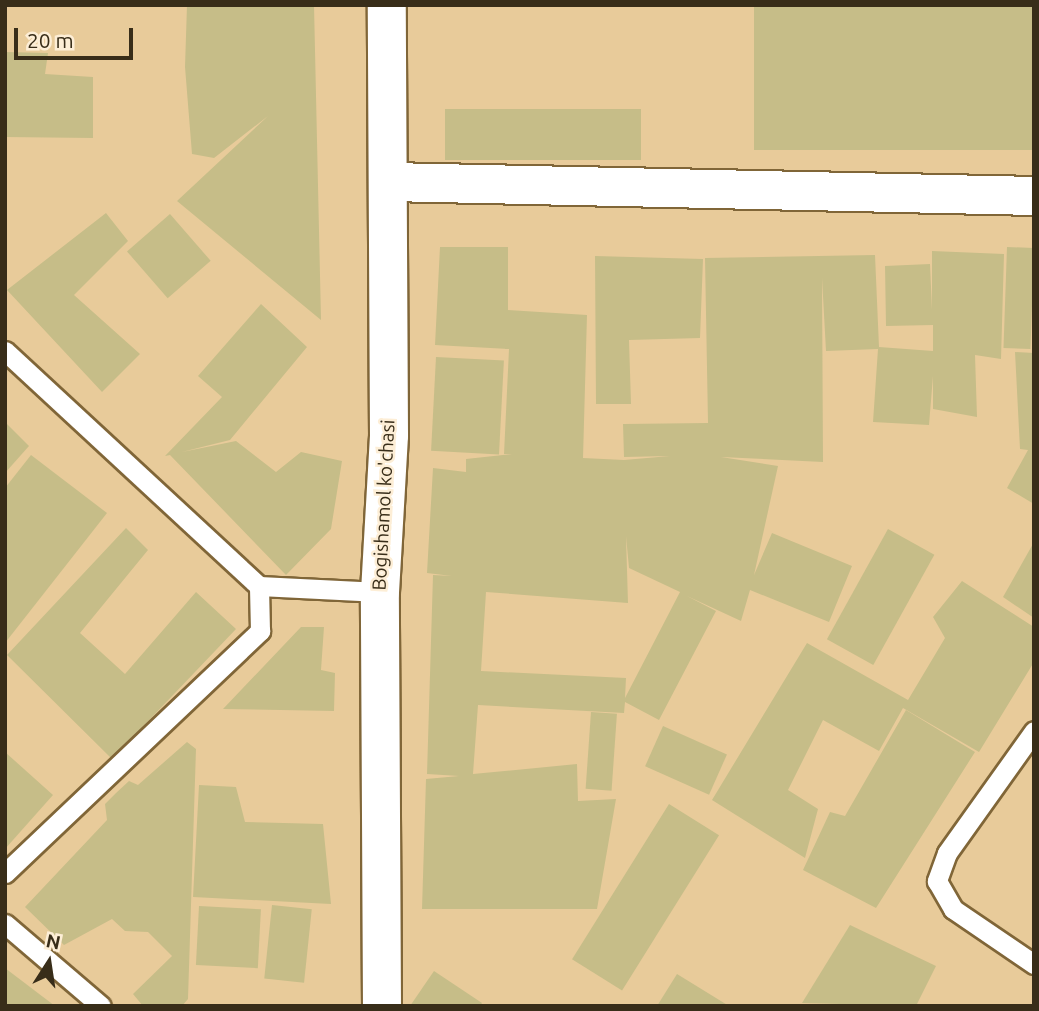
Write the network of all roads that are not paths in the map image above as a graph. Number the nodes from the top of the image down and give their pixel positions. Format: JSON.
{"nodes":[{"id":1,"x":387,"y":5,"type":"edge"},
{"id":2,"x":389,"y":182,"type":"junction"},
{"id":3,"x":1034,"y":196,"type":"edge"},
{"id":4,"x":5,"y":351,"type":"edge"},
{"id":5,"x":259,"y":586,"type":"junction"},
{"id":6,"x":380,"y":592,"type":"junction"},
{"id":7,"x":1034,"y":731,"type":"edge"},
{"id":8,"x":5,"y":873,"type":"edge"},
{"id":9,"x":5,"y":923,"type":"edge"},
{"id":10,"x":1034,"y":964,"type":"edge"},
{"id":11,"x":101,"y":1006,"type":"edge"},
{"id":12,"x":382,"y":1006,"type":"edge"}],
"edges":[{"from":1,"to":2,"type":"street","name":"Bogishamol ko'chasi"},
{"from":2,"to":3,"type":"street"},
{"from":2,"to":6,"type":"street","name":"Bogishamol ko'chasi"},
{"from":4,"to":5,"type":"lane"},
{"from":5,"to":6,"type":"lane"},
{"from":5,"to":8,"type":"lane"},
{"from":6,"to":12,"type":"street","name":"Bogishamol ko'chasi"},
{"from":7,"to":10,"type":"lane"},
{"from":9,"to":11,"type":"lane"}]}
